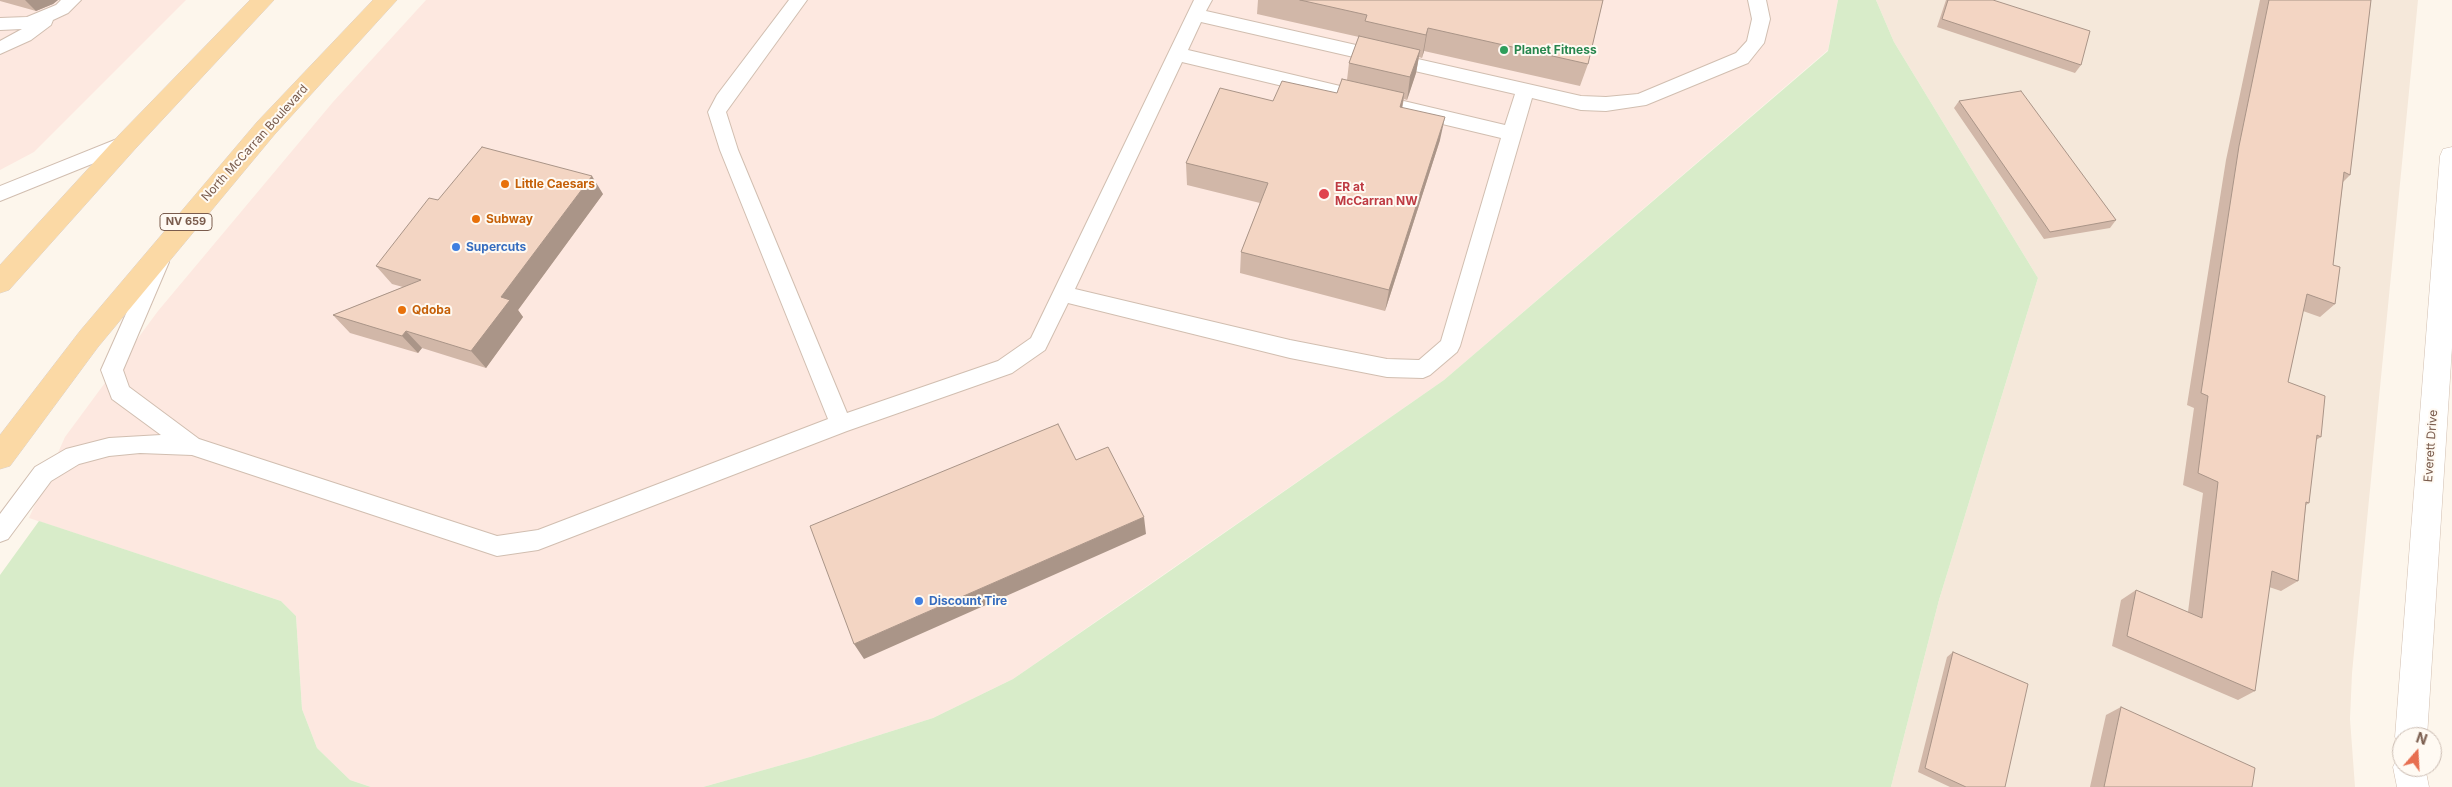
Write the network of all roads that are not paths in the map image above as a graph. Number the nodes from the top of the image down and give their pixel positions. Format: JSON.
{"nodes":[{"id":1,"x":263,"y":0,"type":"edge"},
{"id":2,"x":386,"y":0,"type":"edge"},
{"id":3,"x":798,"y":0,"type":"edge"},
{"id":4,"x":1757,"y":0,"type":"edge"},
{"id":5,"x":67,"y":4,"type":"edge"},
{"id":6,"x":1199,"y":8,"type":"edge"},
{"id":7,"x":0,"y":24,"type":"edge"},
{"id":8,"x":0,"y":48,"type":"edge"},
{"id":9,"x":1177,"y":54,"type":"junction"},
{"id":10,"x":1525,"y":90,"type":"junction"},
{"id":11,"x":1512,"y":134,"type":"junction"},
{"id":12,"x":127,"y":142,"type":"junction"},
{"id":13,"x":2452,"y":156,"type":"edge"},
{"id":14,"x":0,"y":194,"type":"edge"},
{"id":15,"x":168,"y":243,"type":"junction"},
{"id":16,"x":0,"y":283,"type":"edge"},
{"id":17,"x":1063,"y":294,"type":"junction"},
{"id":18,"x":841,"y":424,"type":"junction"},
{"id":19,"x":192,"y":446,"type":"junction"},
{"id":20,"x":0,"y":457,"type":"edge"},
{"id":21,"x":2441,"y":463,"type":"edge"},
{"id":22,"x":0,"y":532,"type":"edge"},
{"id":23,"x":2412,"y":727,"type":"edge"}],
"edges":[{"from":1,"to":12,"type":"main road"},
{"from":2,"to":15,"type":"main road","name":"North McCarran Boulevard","number":"NV 659"},
{"from":3,"to":18,"type":"lane"},
{"from":4,"to":10,"type":"lane"},
{"from":5,"to":7,"type":"lane"},
{"from":5,"to":8,"type":"lane"},
{"from":6,"to":9,"type":"lane"},
{"from":6,"to":10,"type":"lane"},
{"from":9,"to":11,"type":"lane"},
{"from":9,"to":17,"type":"lane"},
{"from":10,"to":11,"type":"lane"},
{"from":11,"to":17,"type":"lane"},
{"from":12,"to":14,"type":"lane"},
{"from":12,"to":16,"type":"main road"},
{"from":13,"to":21,"type":"street","name":"Everett Drive"},
{"from":15,"to":19,"type":"lane"},
{"from":15,"to":20,"type":"main road","name":"North McCarran Boulevard","number":"NV 659"},
{"from":17,"to":18,"type":"lane"},
{"from":18,"to":19,"type":"lane"},
{"from":19,"to":22,"type":"lane"},
{"from":21,"to":23,"type":"street","name":"Everett Drive"}]}
